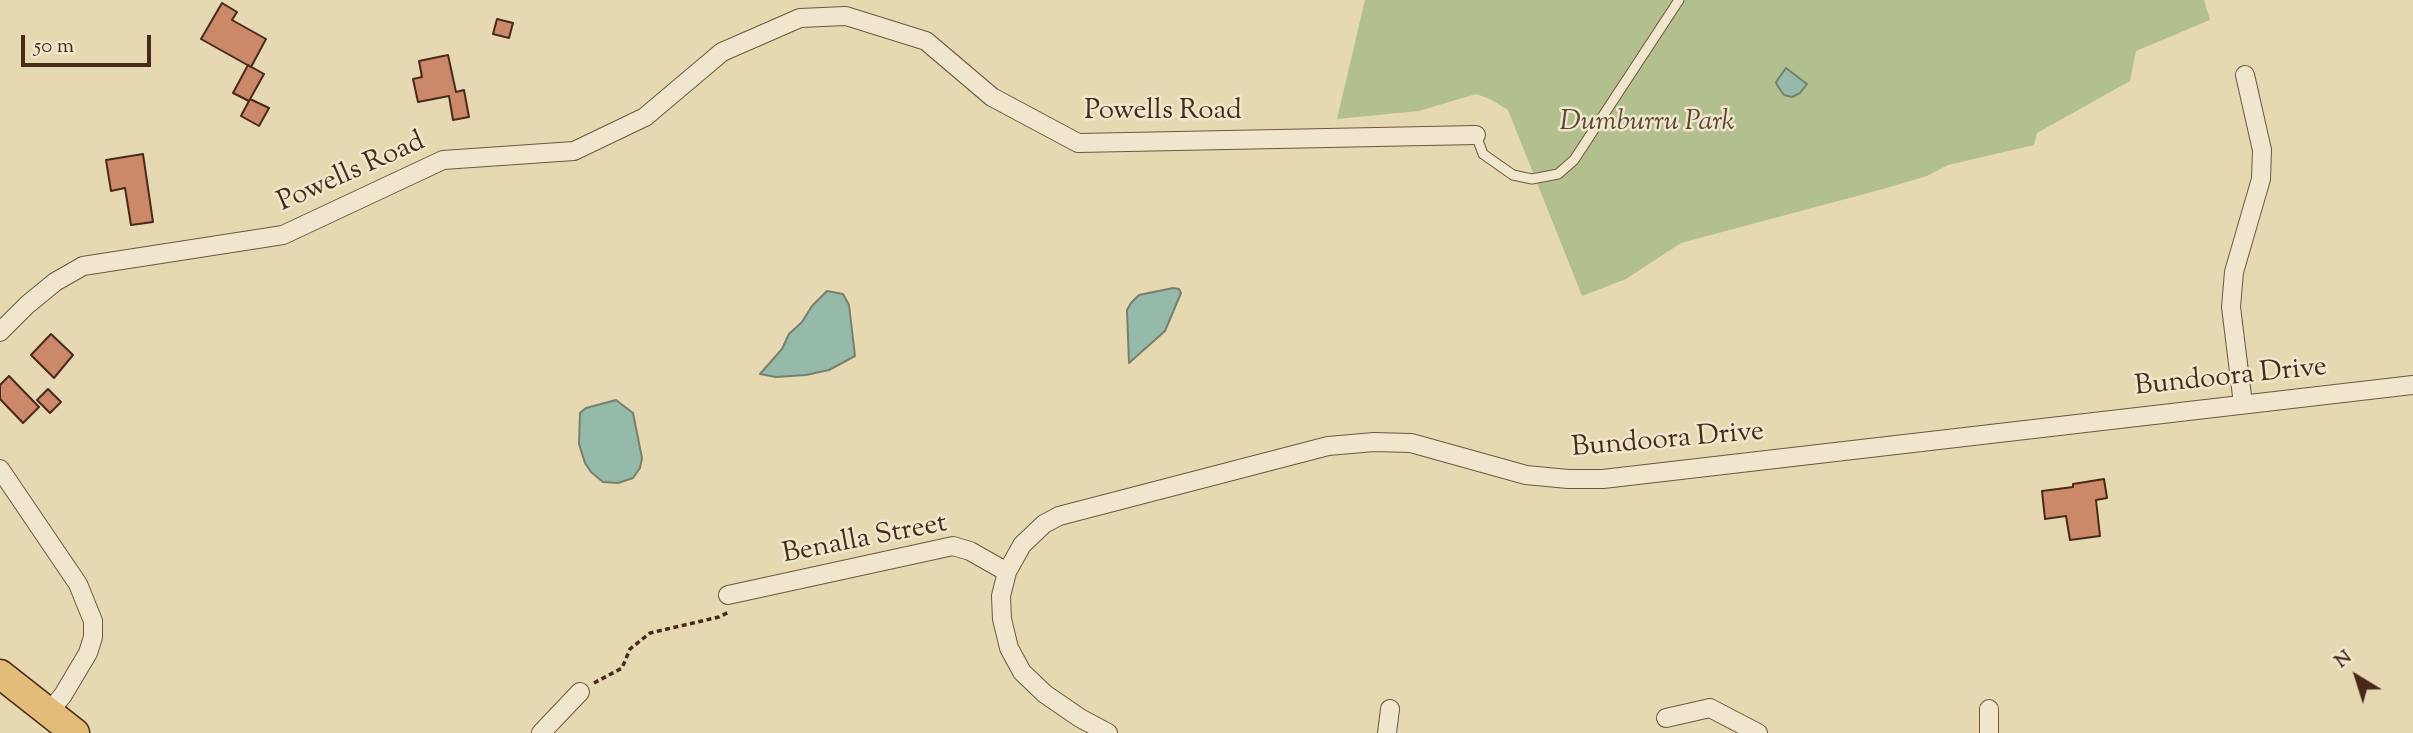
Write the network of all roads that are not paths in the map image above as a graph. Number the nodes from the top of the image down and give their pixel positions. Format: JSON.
{"nodes":[{"id":1,"x":1679,"y":0,"type":"edge"},
{"id":2,"x":2245,"y":75,"type":"dead end"},
{"id":3,"x":1476,"y":135,"type":"joint"},
{"id":4,"x":0,"y":332,"type":"edge"},
{"id":5,"x":2413,"y":385,"type":"edge"},
{"id":6,"x":2243,"y":404,"type":"junction"},
{"id":7,"x":0,"y":469,"type":"edge"},
{"id":8,"x":1007,"y":572,"type":"junction"},
{"id":9,"x":732,"y":594,"type":"road end"},
{"id":10,"x":0,"y":674,"type":"edge"},
{"id":11,"x":580,"y":692,"type":"road end"},
{"id":12,"x":1390,"y":709,"type":"dead end"},
{"id":13,"x":1989,"y":709,"type":"dead end"},
{"id":14,"x":49,"y":712,"type":"junction"},
{"id":15,"x":1665,"y":718,"type":"dead end"},
{"id":16,"x":1076,"y":725,"type":"edge"},
{"id":17,"x":75,"y":733,"type":"edge"},
{"id":18,"x":541,"y":733,"type":"edge"},
{"id":19,"x":1108,"y":733,"type":"edge"},
{"id":20,"x":1387,"y":733,"type":"edge"},
{"id":21,"x":1758,"y":733,"type":"edge"},
{"id":22,"x":1989,"y":733,"type":"edge"}],
"edges":[{"from":1,"to":3,"type":"lane"},
{"from":2,"to":6,"type":"street"},
{"from":3,"to":4,"type":"street","name":"Powells Road"},
{"from":5,"to":6,"type":"street","name":"Bundoora Drive"},
{"from":6,"to":8,"type":"street","name":"Bundoora Drive"},
{"from":7,"to":14,"type":"street"},
{"from":8,"to":9,"type":"street","name":"Benalla Street"},
{"from":8,"to":16,"type":"street","name":"Bundoora Drive"},
{"from":10,"to":14,"type":"main road"},
{"from":11,"to":18,"type":"street"},
{"from":12,"to":20,"type":"street"},
{"from":13,"to":22,"type":"street"},
{"from":14,"to":17,"type":"main road"},
{"from":15,"to":21,"type":"street"},
{"from":16,"to":19,"type":"street","name":"Bundoora Drive"}]}
